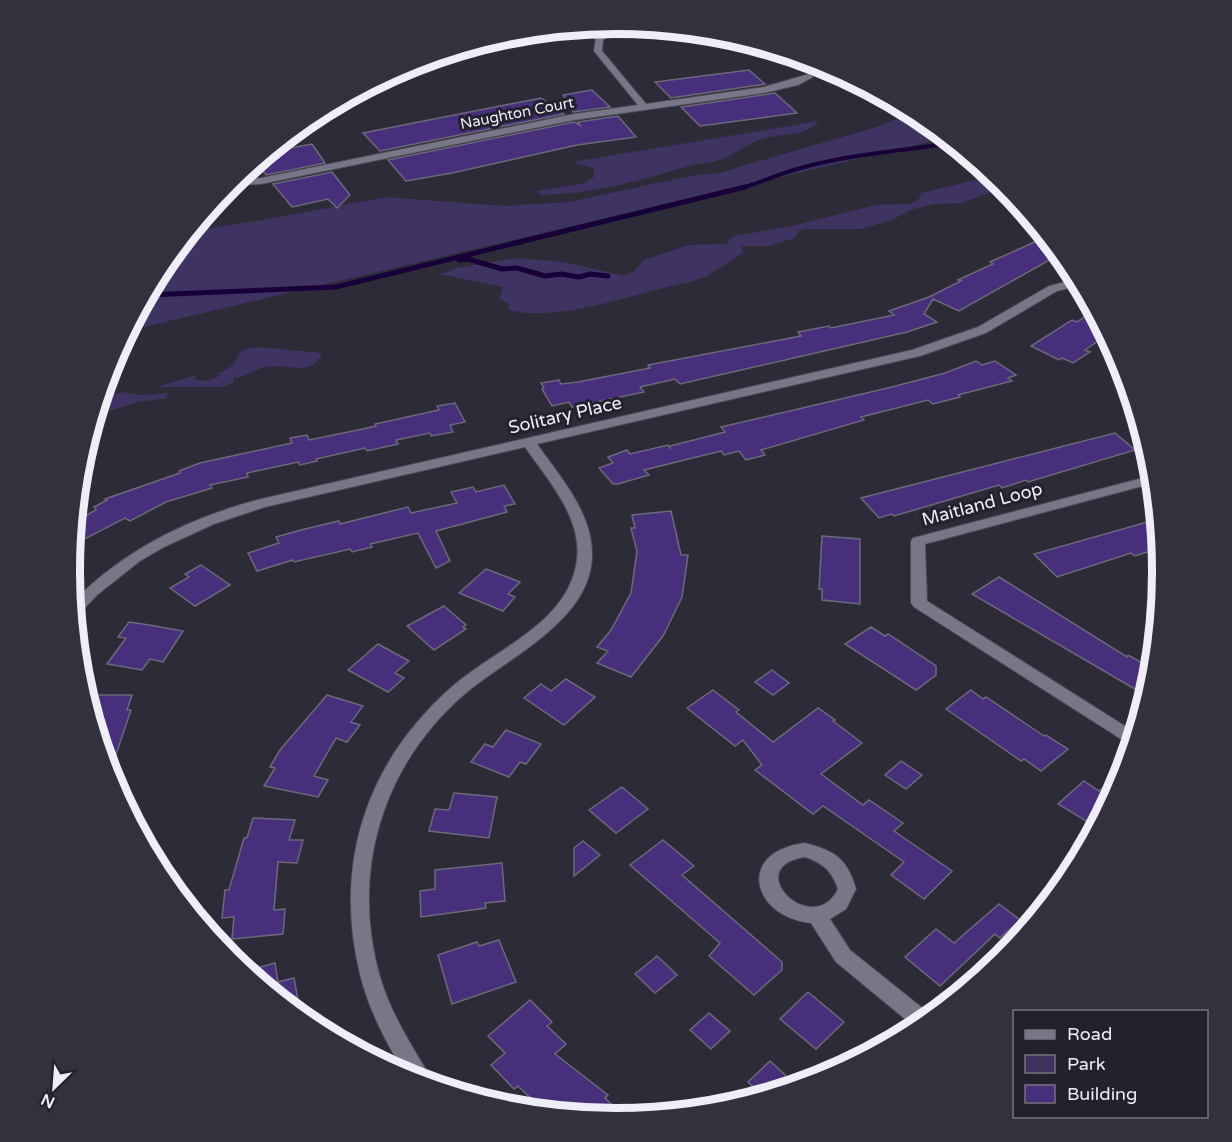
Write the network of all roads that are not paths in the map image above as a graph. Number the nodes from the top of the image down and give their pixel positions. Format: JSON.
{"nodes":[{"id":1,"x":605,"y":35,"type":"edge"},
{"id":2,"x":809,"y":76,"type":"dead end"},
{"id":3,"x":644,"y":107,"type":"junction"},
{"id":4,"x":248,"y":182,"type":"edge"},
{"id":5,"x":1069,"y":284,"type":"edge"},
{"id":6,"x":529,"y":442,"type":"junction"},
{"id":7,"x":1145,"y":481,"type":"edge"},
{"id":8,"x":81,"y":604,"type":"edge"},
{"id":9,"x":1126,"y":735,"type":"edge"},
{"id":10,"x":816,"y":914,"type":"dead end"},
{"id":11,"x":915,"y":1016,"type":"edge"},
{"id":12,"x":411,"y":1067,"type":"edge"}],
"edges":[{"from":1,"to":3,"type":"street"},
{"from":2,"to":3,"type":"street","name":"Naughton Court"},
{"from":3,"to":4,"type":"street","name":"Naughton Court"},
{"from":5,"to":6,"type":"street","name":"Solitary Place"},
{"from":6,"to":8,"type":"street","name":"Solitary Place"},
{"from":6,"to":12,"type":"street"},
{"from":7,"to":9,"type":"street","name":"Maitland Loop"},
{"from":10,"to":11,"type":"street"}]}
